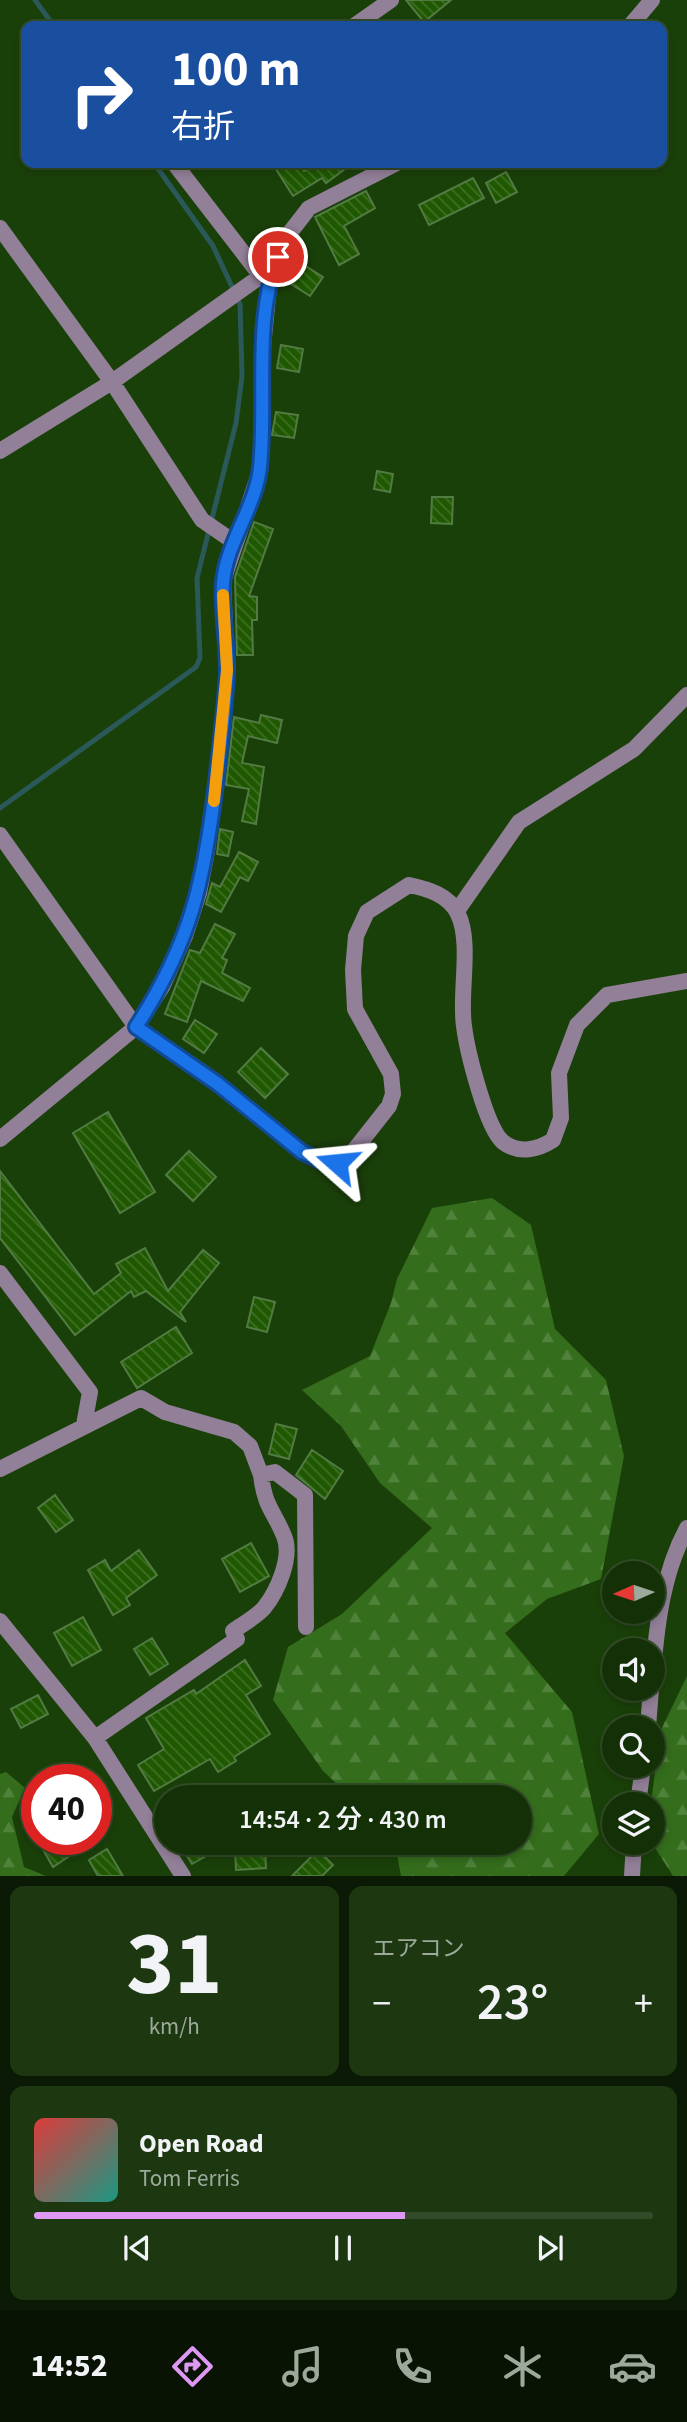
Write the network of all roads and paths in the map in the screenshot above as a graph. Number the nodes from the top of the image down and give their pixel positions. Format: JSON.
{"nodes":[{"id":1,"x":391,"y":0,"type":"edge"},
{"id":2,"x":652,"y":0,"type":"edge"},
{"id":3,"x":361,"y":21,"type":"edge"},
{"id":4,"x":634,"y":21,"type":"edge"},
{"id":5,"x":178,"y":168,"type":"edge"},
{"id":6,"x":387,"y":168,"type":"edge"},
{"id":7,"x":0,"y":228,"type":"edge"},
{"id":8,"x":266,"y":276,"type":"junction"},
{"id":9,"x":112,"y":382,"type":"junction"},
{"id":10,"x":0,"y":451,"type":"edge"},
{"id":11,"x":230,"y":539,"type":"junction"},
{"id":12,"x":687,"y":695,"type":"edge"},
{"id":13,"x":0,"y":835,"type":"edge"},
{"id":14,"x":457,"y":911,"type":"junction"},
{"id":15,"x":687,"y":981,"type":"edge"},
{"id":16,"x":136,"y":1027,"type":"junction"},
{"id":17,"x":0,"y":1139,"type":"edge"},
{"id":18,"x":0,"y":1273,"type":"edge"},
{"id":19,"x":84,"y":1425,"type":"junction"},
{"id":20,"x":0,"y":1469,"type":"edge"},
{"id":21,"x":261,"y":1475,"type":"junction"},
{"id":22,"x":687,"y":1528,"type":"edge"},
{"id":23,"x":0,"y":1621,"type":"edge"},
{"id":24,"x":306,"y":1627,"type":"dead end"},
{"id":25,"x":657,"y":1638,"type":"edge"},
{"id":26,"x":94,"y":1738,"type":"junction"},
{"id":27,"x":633,"y":1855,"type":"edge"},
{"id":28,"x":183,"y":1876,"type":"edge"},
{"id":29,"x":632,"y":1876,"type":"edge"}],
"edges":[{"from":1,"to":3,"type":"street"},
{"from":2,"to":4,"type":"street"},
{"from":5,"to":8,"type":"street"},
{"from":6,"to":8,"type":"street"},
{"from":7,"to":9,"type":"street"},
{"from":8,"to":9,"type":"street"},
{"from":8,"to":11,"type":"street"},
{"from":9,"to":10,"type":"street"},
{"from":9,"to":11,"type":"street"},
{"from":11,"to":16,"type":"street"},
{"from":12,"to":14,"type":"street"},
{"from":13,"to":16,"type":"street"},
{"from":14,"to":15,"type":"street"},
{"from":14,"to":16,"type":"street"},
{"from":16,"to":17,"type":"street"},
{"from":18,"to":19,"type":"street"},
{"from":19,"to":20,"type":"street"},
{"from":19,"to":21,"type":"street"},
{"from":21,"to":24,"type":"street"},
{"from":21,"to":26,"type":"street"},
{"from":22,"to":25,"type":"street"},
{"from":23,"to":26,"type":"street"},
{"from":26,"to":28,"type":"street"},
{"from":27,"to":29,"type":"street"}]}
